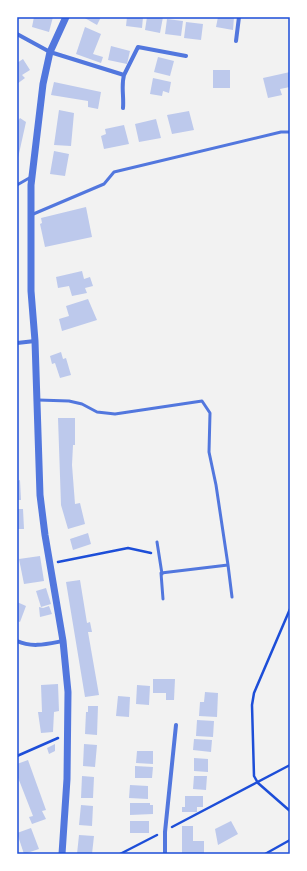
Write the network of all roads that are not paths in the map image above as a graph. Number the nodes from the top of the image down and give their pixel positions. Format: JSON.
{"nodes":[{"id":1,"x":66,"y":17,"type":"edge"},
{"id":2,"x":239,"y":17,"type":"edge"},
{"id":3,"x":17,"y":34,"type":"edge"},
{"id":4,"x":236,"y":41,"type":"dead end"},
{"id":5,"x":50,"y":52,"type":"junction"},
{"id":6,"x":186,"y":56,"type":"dead end"},
{"id":7,"x":124,"y":75,"type":"junction"},
{"id":8,"x":123,"y":108,"type":"dead end"},
{"id":9,"x":290,"y":132,"type":"edge"},
{"id":10,"x":32,"y":176,"type":"junction"},
{"id":11,"x":17,"y":185,"type":"edge"},
{"id":12,"x":31,"y":215,"type":"junction"},
{"id":13,"x":35,"y":341,"type":"junction"},
{"id":14,"x":17,"y":343,"type":"edge"},
{"id":15,"x":36,"y":400,"type":"junction"},
{"id":16,"x":157,"y":542,"type":"dead end"},
{"id":17,"x":228,"y":565,"type":"junction"},
{"id":18,"x":162,"y":574,"type":"junction"},
{"id":19,"x":232,"y":597,"type":"dead end"},
{"id":20,"x":164,"y":598,"type":"dead end"},
{"id":21,"x":63,"y":640,"type":"junction"},
{"id":22,"x":17,"y":641,"type":"edge"},
{"id":23,"x":176,"y":725,"type":"dead end"},
{"id":24,"x":62,"y":854,"type":"edge"},
{"id":25,"x":165,"y":854,"type":"edge"}],
"edges":[{"from":1,"to":5,"type":"street"},
{"from":2,"to":4,"type":"street"},
{"from":3,"to":5,"type":"street"},
{"from":5,"to":7,"type":"street"},
{"from":5,"to":10,"type":"street"},
{"from":6,"to":7,"type":"street"},
{"from":7,"to":8,"type":"street"},
{"from":9,"to":12,"type":"lane"},
{"from":10,"to":11,"type":"lane"},
{"from":10,"to":12,"type":"street"},
{"from":12,"to":13,"type":"street"},
{"from":13,"to":14,"type":"street"},
{"from":13,"to":15,"type":"street"},
{"from":15,"to":17,"type":"lane"},
{"from":15,"to":21,"type":"street"},
{"from":16,"to":18,"type":"lane"},
{"from":17,"to":18,"type":"lane"},
{"from":17,"to":19,"type":"lane"},
{"from":18,"to":20,"type":"lane"},
{"from":21,"to":22,"type":"street"},
{"from":21,"to":24,"type":"street"},
{"from":23,"to":25,"type":"street"}]}
